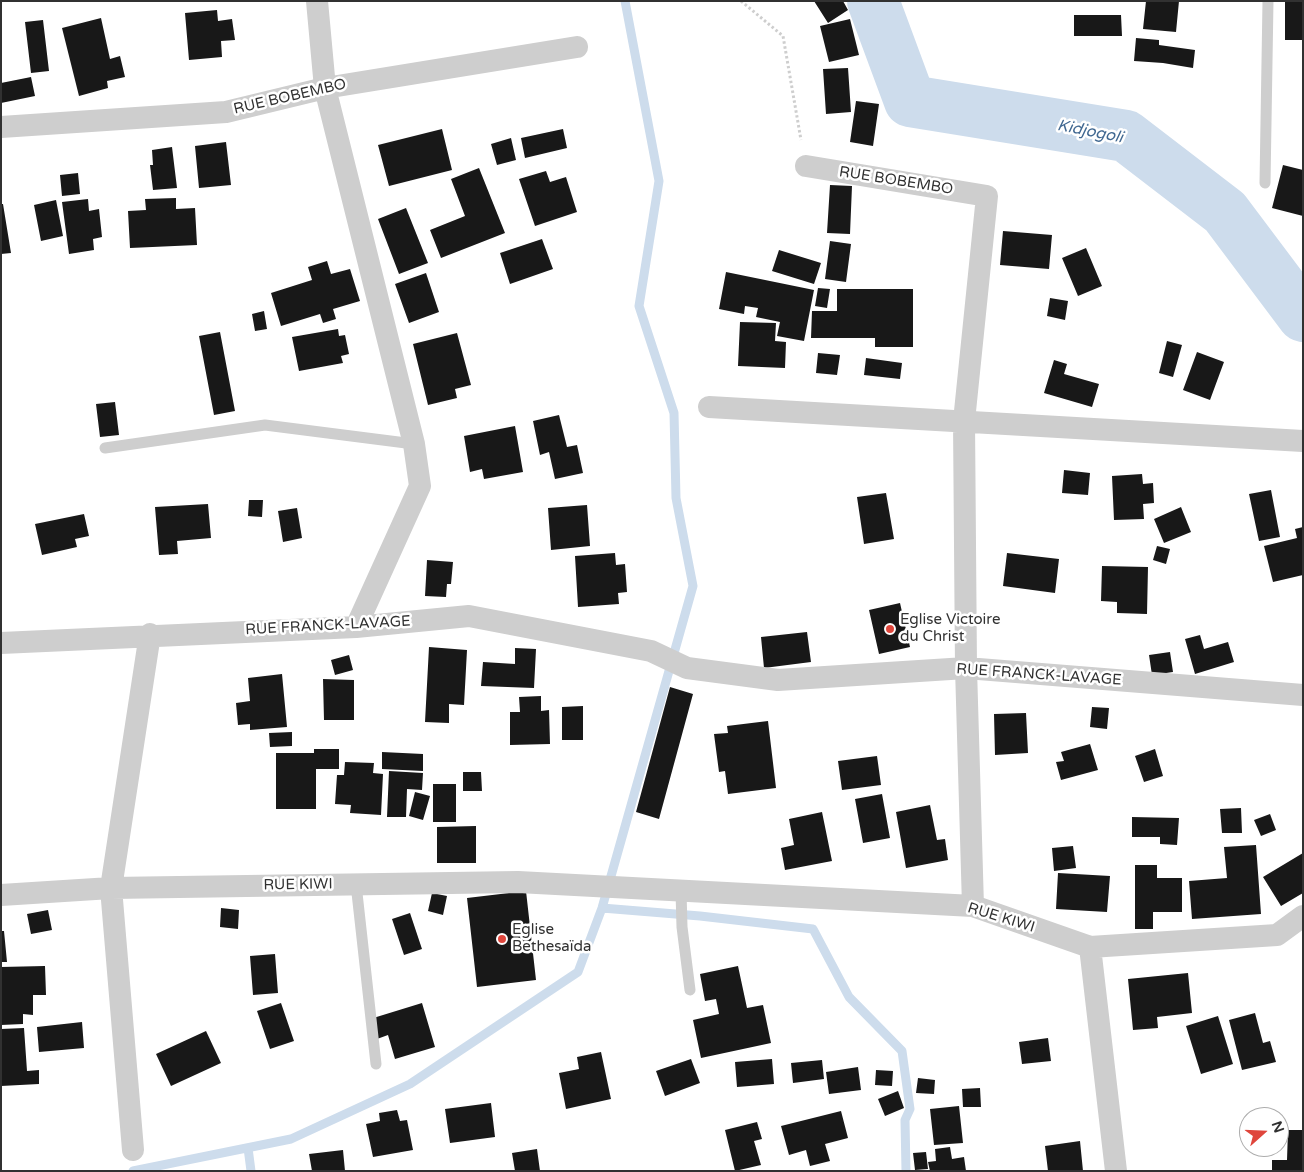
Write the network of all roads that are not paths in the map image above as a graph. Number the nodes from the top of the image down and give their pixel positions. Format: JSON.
{"nodes":[{"id":1,"x":317,"y":1,"type":"edge"},
{"id":2,"x":1268,"y":1,"type":"edge"},
{"id":3,"x":577,"y":47,"type":"dead end"},
{"id":4,"x":325,"y":88,"type":"junction"},
{"id":5,"x":1,"y":127,"type":"edge"},
{"id":6,"x":806,"y":166,"type":"road end"},
{"id":7,"x":1265,"y":183,"type":"dead end"},
{"id":8,"x":709,"y":407,"type":"dead end"},
{"id":9,"x":964,"y":421,"type":"junction"},
{"id":10,"x":1303,"y":441,"type":"edge"},
{"id":11,"x":414,"y":444,"type":"junction"},
{"id":12,"x":105,"y":448,"type":"dead end"},
{"id":13,"x":356,"y":627,"type":"junction"},
{"id":14,"x":150,"y":634,"type":"junction"},
{"id":15,"x":1,"y":643,"type":"edge"},
{"id":16,"x":966,"y":668,"type":"junction"},
{"id":17,"x":1303,"y":695,"type":"edge"},
{"id":18,"x":356,"y":884,"type":"junction"},
{"id":19,"x":111,"y":888,"type":"junction"},
{"id":20,"x":1,"y":895,"type":"edge"},
{"id":21,"x":681,"y":899,"type":"junction"},
{"id":22,"x":973,"y":906,"type":"junction"},
{"id":23,"x":1303,"y":916,"type":"edge"},
{"id":24,"x":1090,"y":947,"type":"junction"},
{"id":25,"x":690,"y":990,"type":"dead end"},
{"id":26,"x":376,"y":1064,"type":"dead end"},
{"id":27,"x":133,"y":1150,"type":"dead end"},
{"id":28,"x":1116,"y":1171,"type":"edge"}],
"edges":[{"from":1,"to":4,"type":"street"},
{"from":2,"to":7,"type":"lane"},
{"from":3,"to":4,"type":"street","name":"RUE BOBEMBO"},
{"from":4,"to":5,"type":"street","name":"RUE BOBEMBO"},
{"from":4,"to":11,"type":"street"},
{"from":6,"to":9,"type":"street","name":"RUE BOBEMBO"},
{"from":8,"to":9,"type":"street"},
{"from":9,"to":10,"type":"street"},
{"from":9,"to":16,"type":"street"},
{"from":11,"to":12,"type":"lane"},
{"from":11,"to":13,"type":"street"},
{"from":13,"to":14,"type":"street","name":"RUE FRANCK-LAVAGE"},
{"from":13,"to":16,"type":"street","name":"RUE FRANCK-LAVAGE"},
{"from":14,"to":15,"type":"street","name":"RUE FRANCK-LAVAGE"},
{"from":14,"to":19,"type":"street"},
{"from":16,"to":17,"type":"street","name":"RUE FRANCK-LAVAGE"},
{"from":16,"to":22,"type":"street"},
{"from":18,"to":19,"type":"street","name":"RUE KIWI"},
{"from":18,"to":21,"type":"street","name":"RUE KIWI"},
{"from":18,"to":26,"type":"lane"},
{"from":19,"to":20,"type":"street","name":"RUE KIWI"},
{"from":19,"to":27,"type":"street"},
{"from":21,"to":22,"type":"street","name":"RUE KIWI"},
{"from":21,"to":25,"type":"lane"},
{"from":22,"to":24,"type":"street","name":"RUE KIWI"},
{"from":23,"to":24,"type":"street","name":"RUE KIWI"},
{"from":24,"to":28,"type":"street"}]}
